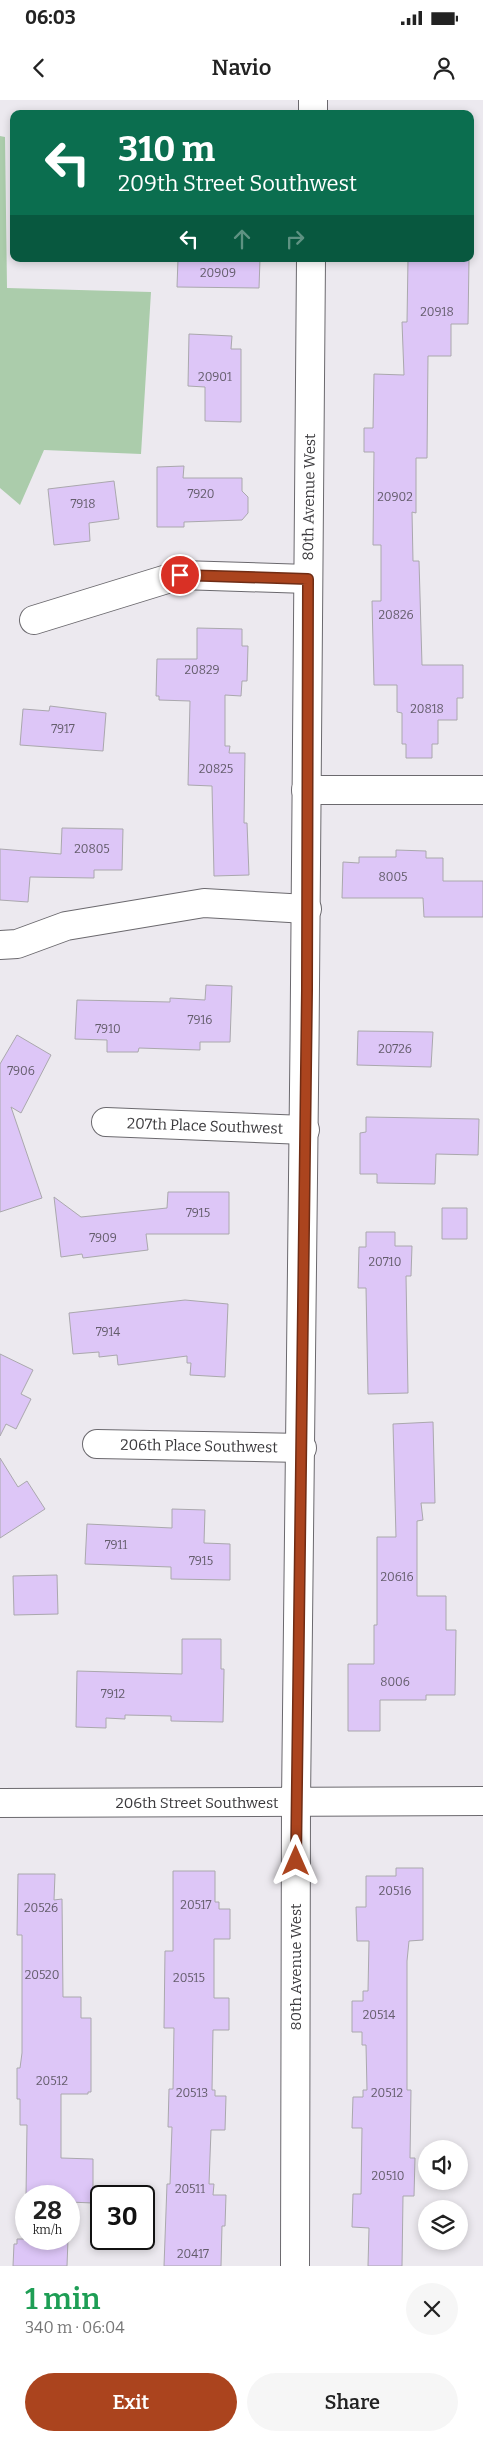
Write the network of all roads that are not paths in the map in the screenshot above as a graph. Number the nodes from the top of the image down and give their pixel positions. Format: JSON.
{"nodes":[{"id":1,"x":311,"y":262,"type":"edge"},
{"id":2,"x":308,"y":579,"type":"junction"},
{"id":3,"x":34,"y":620,"type":"dead end"},
{"id":4,"x":306,"y":790,"type":"junction"},
{"id":5,"x":483,"y":790,"type":"edge"},
{"id":6,"x":307,"y":909,"type":"junction"},
{"id":7,"x":0,"y":945,"type":"edge"},
{"id":8,"x":106,"y":1122,"type":"dead end"},
{"id":9,"x":305,"y":1130,"type":"junction"},
{"id":10,"x":97,"y":1444,"type":"dead end"},
{"id":11,"x":302,"y":1448,"type":"junction"},
{"id":12,"x":483,"y":1801,"type":"edge"},
{"id":13,"x":296,"y":1802,"type":"junction"},
{"id":14,"x":0,"y":1803,"type":"edge"},
{"id":15,"x":295,"y":2266,"type":"edge"}],
"edges":[{"from":1,"to":2,"type":"street","name":"80th Avenue West"},
{"from":2,"to":3,"type":"street"},
{"from":2,"to":4,"type":"street","name":"80th Avenue West"},
{"from":4,"to":5,"type":"street"},
{"from":4,"to":6,"type":"street","name":"80th Avenue West"},
{"from":6,"to":7,"type":"street"},
{"from":6,"to":9,"type":"street","name":"80th Avenue West"},
{"from":8,"to":9,"type":"street","name":"207th Place Southwest"},
{"from":9,"to":11,"type":"street","name":"80th Avenue West"},
{"from":10,"to":11,"type":"street","name":"206th Place Southwest"},
{"from":11,"to":13,"type":"street","name":"80th Avenue West"},
{"from":12,"to":13,"type":"street","name":"206th Street Southwest"},
{"from":13,"to":14,"type":"street","name":"206th Street Southwest"},
{"from":13,"to":15,"type":"street","name":"80th Avenue West"}]}
